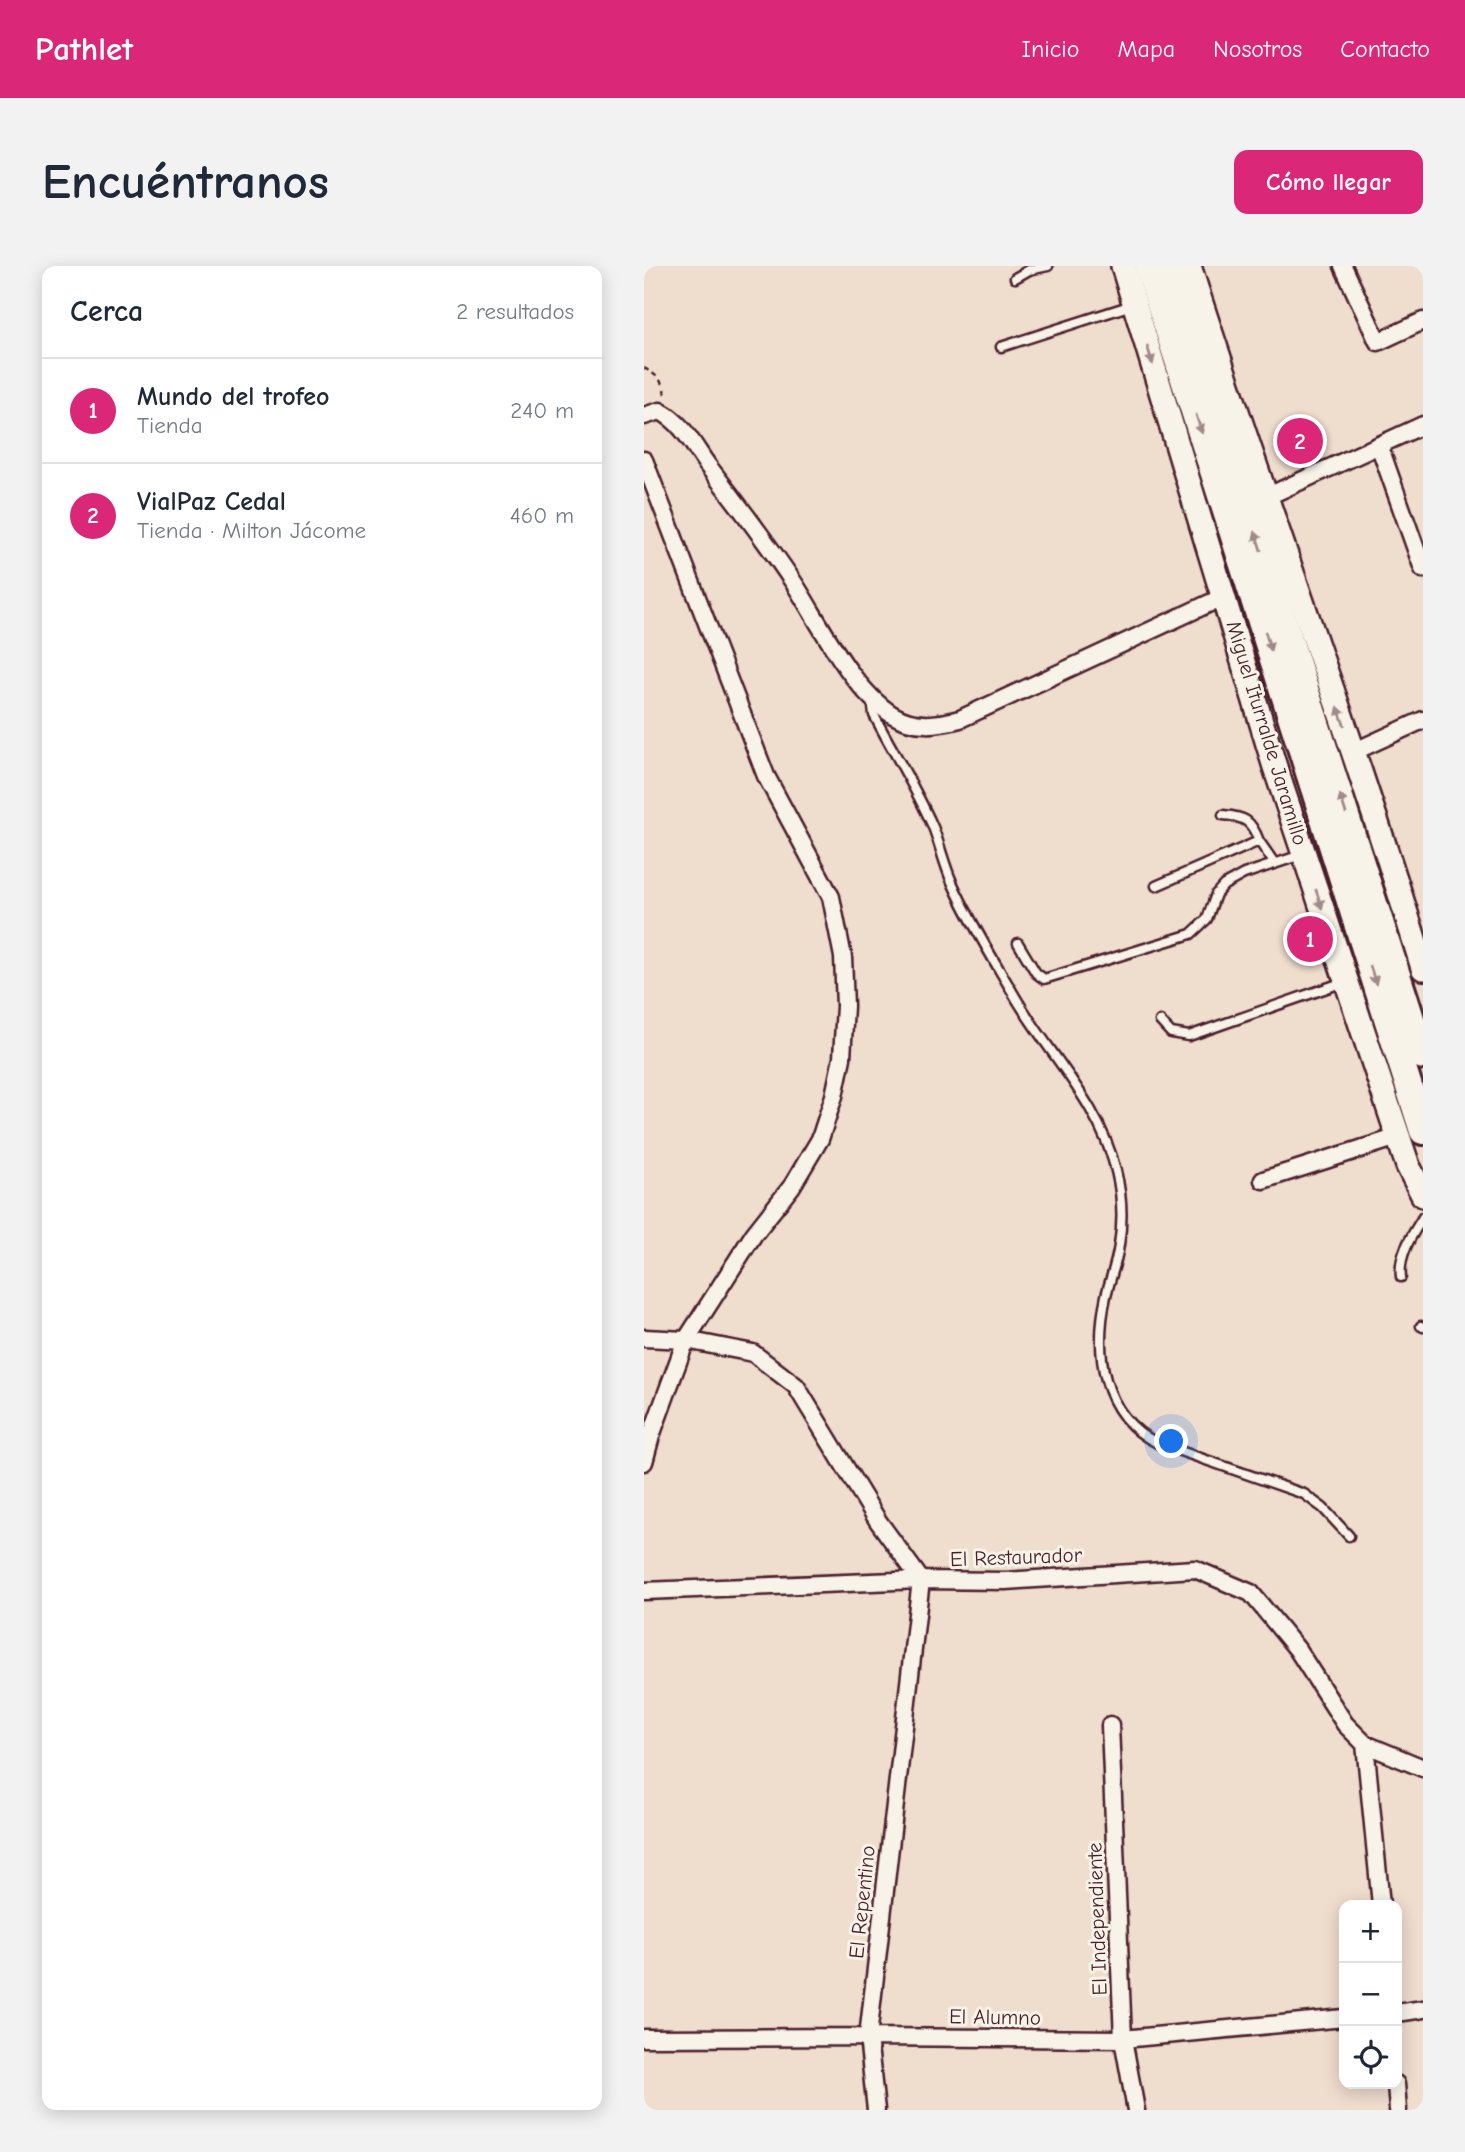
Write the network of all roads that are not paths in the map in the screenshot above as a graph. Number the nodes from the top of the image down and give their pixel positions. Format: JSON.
{"nodes":[{"id":1,"x":1048,"y":266,"type":"edge"},
{"id":2,"x":1123,"y":266,"type":"edge"},
{"id":3,"x":1148,"y":266,"type":"edge"},
{"id":4,"x":1169,"y":266,"type":"edge"},
{"id":5,"x":1189,"y":266,"type":"edge"},
{"id":6,"x":1343,"y":266,"type":"edge"},
{"id":7,"x":1015,"y":278,"type":"dead end"},
{"id":8,"x":1135,"y":304,"type":"junction"},
{"id":9,"x":1423,"y":321,"type":"edge"},
{"id":10,"x":1000,"y":347,"type":"dead end"},
{"id":11,"x":652,"y":413,"type":"edge"},
{"id":12,"x":1423,"y":425,"type":"edge"},
{"id":13,"x":1379,"y":445,"type":"junction"},
{"id":14,"x":644,"y":460,"type":"edge"},
{"id":15,"x":1266,"y":497,"type":"junction"},
{"id":16,"x":1423,"y":569,"type":"edge"},
{"id":17,"x":1225,"y":596,"type":"junction"},
{"id":18,"x":878,"y":701,"type":"junction"},
{"id":19,"x":1423,"y":720,"type":"edge"},
{"id":20,"x":1353,"y":752,"type":"junction"},
{"id":21,"x":1223,"y":815,"type":"dead end"},
{"id":22,"x":1259,"y":841,"type":"junction"},
{"id":23,"x":1304,"y":854,"type":"junction"},
{"id":24,"x":1275,"y":863,"type":"junction"},
{"id":25,"x":1156,"y":886,"type":"dead end"},
{"id":26,"x":1417,"y":925,"type":"edge"},
{"id":27,"x":1018,"y":943,"type":"dead end"},
{"id":28,"x":1423,"y":968,"type":"edge"},
{"id":29,"x":1346,"y":981,"type":"junction"},
{"id":30,"x":1160,"y":1021,"type":"dead end"},
{"id":31,"x":1423,"y":1056,"type":"edge"},
{"id":32,"x":1411,"y":1134,"type":"edge"},
{"id":33,"x":1416,"y":1164,"type":"edge"},
{"id":34,"x":1263,"y":1180,"type":"dead end"},
{"id":35,"x":1423,"y":1195,"type":"edge"},
{"id":36,"x":1423,"y":1217,"type":"edge"},
{"id":37,"x":1401,"y":1277,"type":"dead end"},
{"id":38,"x":644,"y":1338,"type":"edge"},
{"id":39,"x":686,"y":1340,"type":"junction"},
{"id":40,"x":644,"y":1462,"type":"edge"},
{"id":41,"x":1349,"y":1536,"type":"dead end"},
{"id":42,"x":921,"y":1580,"type":"junction"},
{"id":43,"x":644,"y":1591,"type":"edge"},
{"id":44,"x":1110,"y":1725,"type":"dead end"},
{"id":45,"x":1365,"y":1744,"type":"junction"},
{"id":46,"x":1423,"y":1768,"type":"edge"},
{"id":47,"x":1381,"y":1900,"type":"edge"},
{"id":48,"x":1423,"y":2010,"type":"edge"},
{"id":49,"x":1402,"y":2012,"type":"edge"},
{"id":50,"x":1339,"y":2018,"type":"edge"},
{"id":51,"x":869,"y":2037,"type":"junction"},
{"id":52,"x":644,"y":2038,"type":"edge"},
{"id":53,"x":1123,"y":2039,"type":"junction"},
{"id":54,"x":1396,"y":2089,"type":"edge"},
{"id":55,"x":876,"y":2110,"type":"edge"},
{"id":56,"x":1136,"y":2110,"type":"edge"},
{"id":57,"x":1398,"y":2110,"type":"edge"}],
"edges":[{"from":1,"to":7,"type":"lane"},
{"from":2,"to":8,"type":"main road","name":"Miguel Iturralde Jaramillo"},
{"from":3,"to":32,"type":"main road","name":"Miguel Iturralde Jaramillo","one_way":true},
{"from":31,"to":4,"type":"main road","one_way":true},
{"from":5,"to":15,"type":"main road"},
{"from":6,"to":9,"type":"street"},
{"from":8,"to":10,"type":"lane"},
{"from":8,"to":17,"type":"main road","name":"Miguel Iturralde Jaramillo","one_way":true},
{"from":11,"to":18,"type":"street"},
{"from":12,"to":13,"type":"street"},
{"from":13,"to":15,"type":"street"},
{"from":13,"to":16,"type":"street"},
{"from":14,"to":39,"type":"street"},
{"from":20,"to":15,"type":"main road","one_way":true},
{"from":17,"to":18,"type":"street"},
{"from":17,"to":23,"type":"main road","name":"Miguel Iturralde Jaramillo"},
{"from":18,"to":41,"type":"lane"},
{"from":19,"to":20,"type":"street"},
{"from":20,"to":26,"type":"main road"},
{"from":21,"to":22,"type":"lane"},
{"from":22,"to":24,"type":"lane"},
{"from":22,"to":25,"type":"lane"},
{"from":23,"to":24,"type":"lane"},
{"from":23,"to":29,"type":"main road","name":"Miguel Iturralde Jaramillo","one_way":true},
{"from":24,"to":27,"type":"lane"},
{"from":26,"to":28,"type":"main road"},
{"from":29,"to":30,"type":"lane"},
{"from":29,"to":32,"type":"main road","name":"Miguel Iturralde Jaramillo"},
{"from":32,"to":33,"type":"main road","name":"Miguel Iturralde Jaramillo"},
{"from":32,"to":34,"type":"street"},
{"from":33,"to":35,"type":"main road","name":"Miguel Iturralde Jaramillo"},
{"from":36,"to":37,"type":"lane"},
{"from":38,"to":39,"type":"street","name":"El Restaurador"},
{"from":39,"to":40,"type":"street"},
{"from":39,"to":42,"type":"street","name":"El Restaurador"},
{"from":42,"to":43,"type":"street"},
{"from":42,"to":45,"type":"street","name":"El Restaurador"},
{"from":42,"to":51,"type":"street","name":"El Repentino"},
{"from":44,"to":53,"type":"street","name":"El Independiente"},
{"from":45,"to":46,"type":"street","name":"El Restaurador"},
{"from":45,"to":47,"type":"street"},
{"from":48,"to":49,"type":"street"},
{"from":50,"to":53,"type":"street","name":"El Alumno"},
{"from":51,"to":52,"type":"street","name":"El Alumno"},
{"from":51,"to":53,"type":"street","name":"El Alumno"},
{"from":51,"to":55,"type":"street","name":"El Repentino"},
{"from":53,"to":56,"type":"street","name":"El Independiente"},
{"from":54,"to":57,"type":"street"}]}
